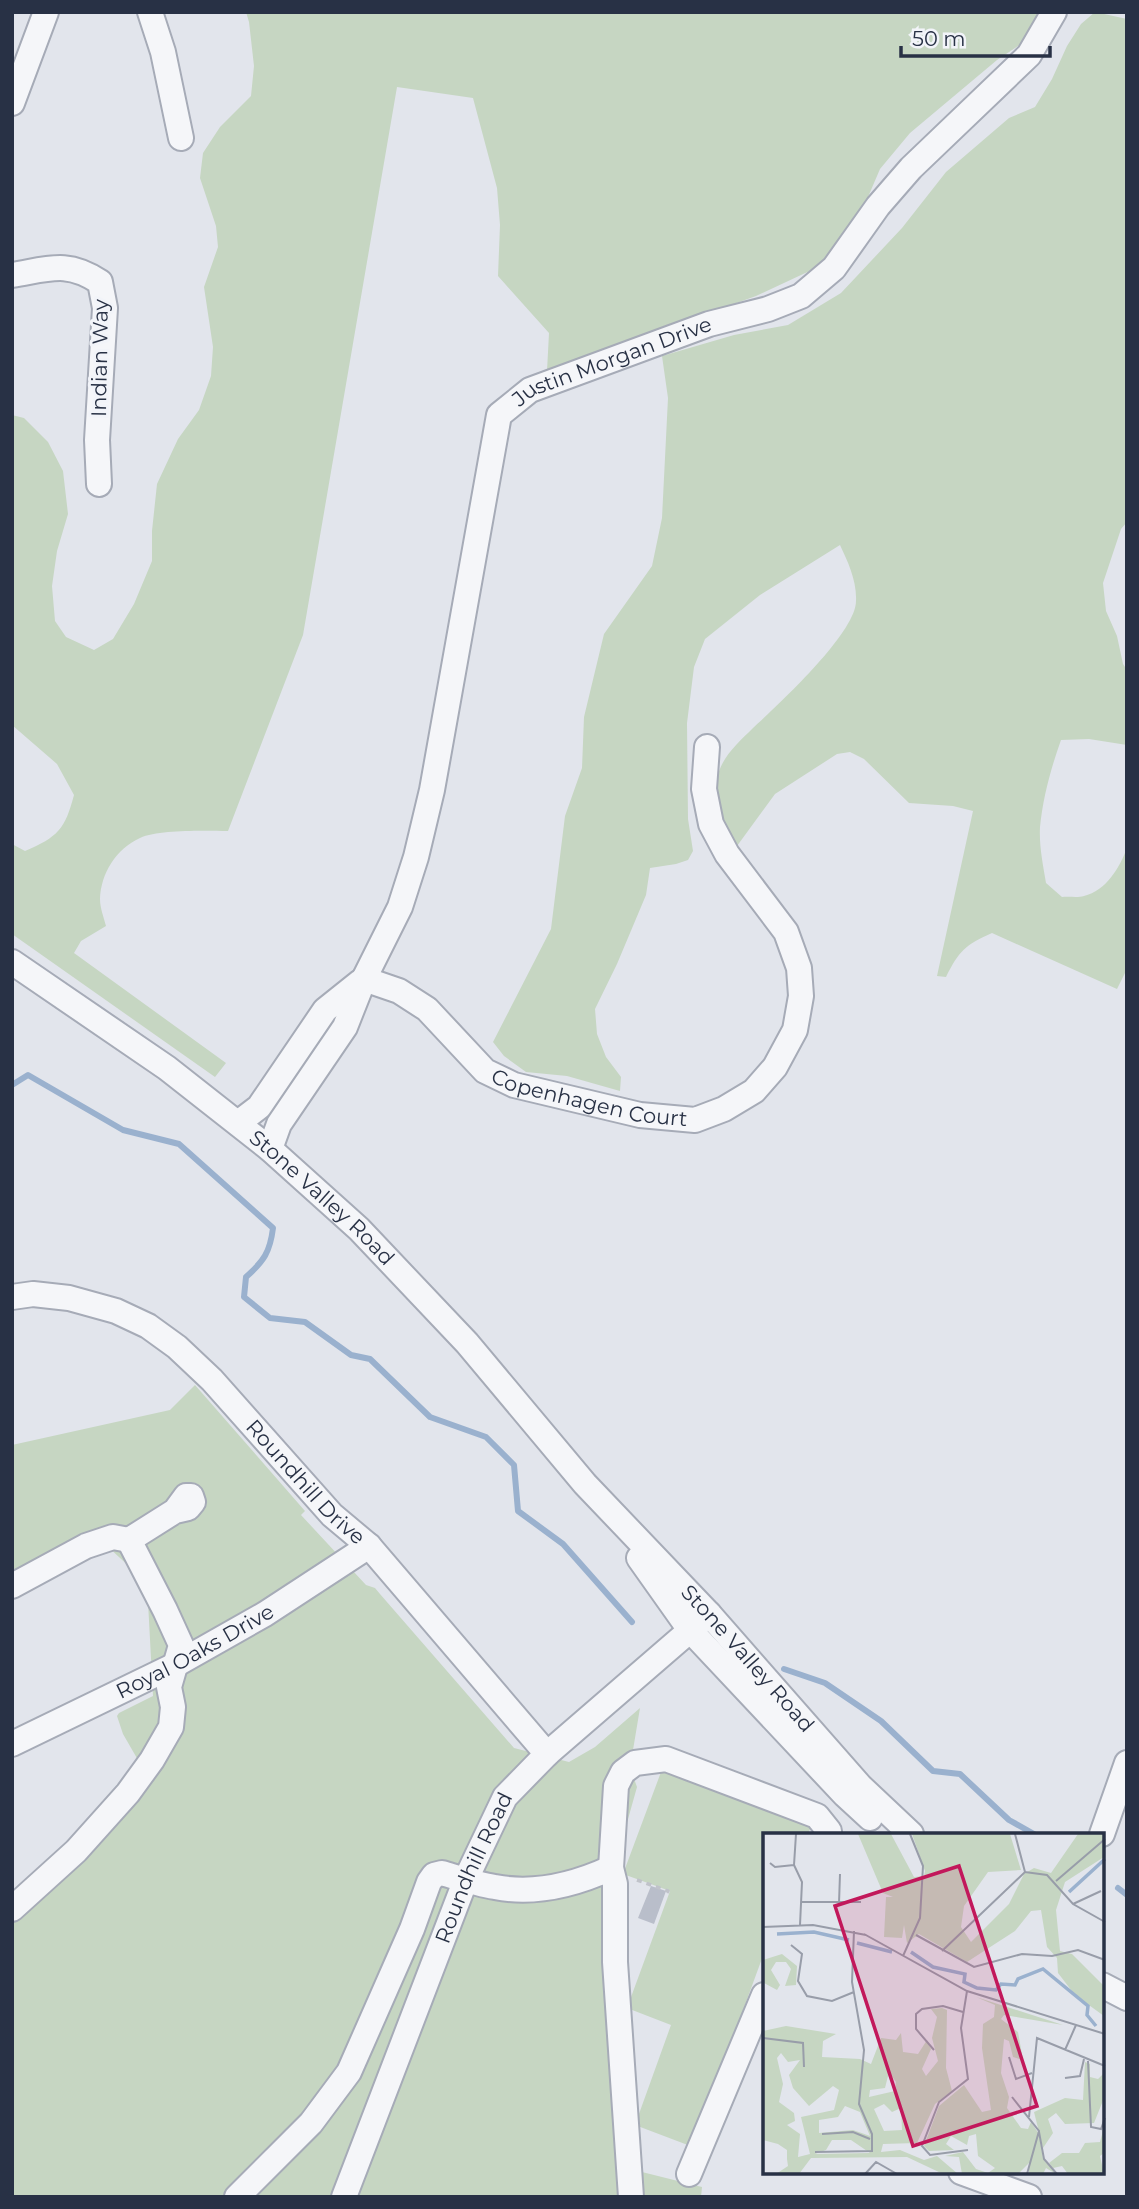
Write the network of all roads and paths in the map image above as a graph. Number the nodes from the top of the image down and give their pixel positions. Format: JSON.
{"nodes":[{"id":1,"x":46,"y":12,"type":"edge"},
{"id":2,"x":150,"y":12,"type":"edge"},
{"id":3,"x":1054,"y":12,"type":"edge"},
{"id":4,"x":12,"y":103,"type":"edge"},
{"id":5,"x":181,"y":138,"type":"dead end"},
{"id":6,"x":12,"y":275,"type":"edge"},
{"id":7,"x":99,"y":484,"type":"dead end"},
{"id":8,"x":707,"y":747,"type":"dead end"},
{"id":9,"x":12,"y":962,"type":"edge"},
{"id":10,"x":364,"y":979,"type":"junction"},
{"id":11,"x":238,"y":1123,"type":"junction"},
{"id":12,"x":270,"y":1149,"type":"junction"},
{"id":13,"x":12,"y":1297,"type":"edge"},
{"id":14,"x":585,"y":1483,"type":"junction"},
{"id":15,"x":175,"y":1511,"type":"dead end"},
{"id":16,"x":129,"y":1540,"type":"junction"},
{"id":17,"x":369,"y":1546,"type":"junction"},
{"id":18,"x":12,"y":1587,"type":"edge"},
{"id":19,"x":709,"y":1614,"type":"junction"},
{"id":20,"x":690,"y":1630,"type":"junction"},
{"id":21,"x":175,"y":1665,"type":"junction"},
{"id":22,"x":12,"y":1744,"type":"edge"},
{"id":23,"x":547,"y":1754,"type":"junction"},
{"id":24,"x":1125,"y":1773,"type":"edge"},
{"id":25,"x":845,"y":1795,"type":"junction"},
{"id":26,"x":828,"y":1833,"type":"edge"},
{"id":27,"x":886,"y":1833,"type":"edge"},
{"id":28,"x":909,"y":1833,"type":"edge"},
{"id":29,"x":1103,"y":1833,"type":"edge"},
{"id":30,"x":612,"y":1870,"type":"junction"},
{"id":31,"x":466,"y":1879,"type":"junction"},
{"id":32,"x":666,"y":1894,"type":"dead end"},
{"id":33,"x":12,"y":1909,"type":"edge"},
{"id":34,"x":1104,"y":1986,"type":"edge"},
{"id":35,"x":1127,"y":1998,"type":"edge"},
{"id":36,"x":763,"y":2000,"type":"edge"},
{"id":37,"x":689,"y":2174,"type":"dead end"},
{"id":38,"x":966,"y":2174,"type":"edge"},
{"id":39,"x":237,"y":2197,"type":"edge"},
{"id":40,"x":344,"y":2197,"type":"edge"},
{"id":41,"x":631,"y":2197,"type":"edge"},
{"id":42,"x":1029,"y":2197,"type":"edge"}],
"edges":[{"from":1,"to":4,"type":"street"},
{"from":2,"to":5,"type":"street"},
{"from":3,"to":10,"type":"street","name":"Justin Morgan Drive"},
{"from":6,"to":7,"type":"street","name":"Indian Way"},
{"from":8,"to":10,"type":"street","name":"Copenhagen Court"},
{"from":9,"to":11,"type":"street","name":"Stone Valley Road"},
{"from":10,"to":11,"type":"street"},
{"from":10,"to":12,"type":"street","name":"Justin Morgan Drive"},
{"from":11,"to":12,"type":"street","name":"Stone Valley Road"},
{"from":12,"to":14,"type":"street","name":"Stone Valley Road"},
{"from":13,"to":17,"type":"street","name":"Roundhill Drive"},
{"from":14,"to":19,"type":"street","name":"Stone Valley Road"},
{"from":14,"to":20,"type":"street","name":"Stone Valley Road"},
{"from":15,"to":16,"type":"street"},
{"from":16,"to":18,"type":"street"},
{"from":16,"to":21,"type":"street"},
{"from":17,"to":21,"type":"street","name":"Royal Oaks Drive"},
{"from":17,"to":23,"type":"street","name":"Roundhill Drive"},
{"from":19,"to":20,"type":"street","name":"Roundhill Road"},
{"from":19,"to":28,"type":"street","name":"Stone Valley Road"},
{"from":20,"to":23,"type":"street","name":"Roundhill Road"},
{"from":20,"to":25,"type":"street","name":"Stone Valley Road"},
{"from":21,"to":22,"type":"street","name":"Royal Oaks Drive"},
{"from":21,"to":33,"type":"street"},
{"from":23,"to":31,"type":"street","name":"Roundhill Road"},
{"from":24,"to":29,"type":"street"},
{"from":25,"to":26,"type":"street"},
{"from":25,"to":27,"type":"street","name":"Stone Valley Road"},
{"from":26,"to":30,"type":"street"},
{"from":30,"to":31,"type":"street"},
{"from":30,"to":32,"type":"path"},
{"from":30,"to":41,"type":"street"},
{"from":31,"to":39,"type":"street"},
{"from":31,"to":40,"type":"street","name":"Roundhill Road"},
{"from":34,"to":35,"type":"street"},
{"from":36,"to":37,"type":"street"},
{"from":38,"to":42,"type":"street"}]}
